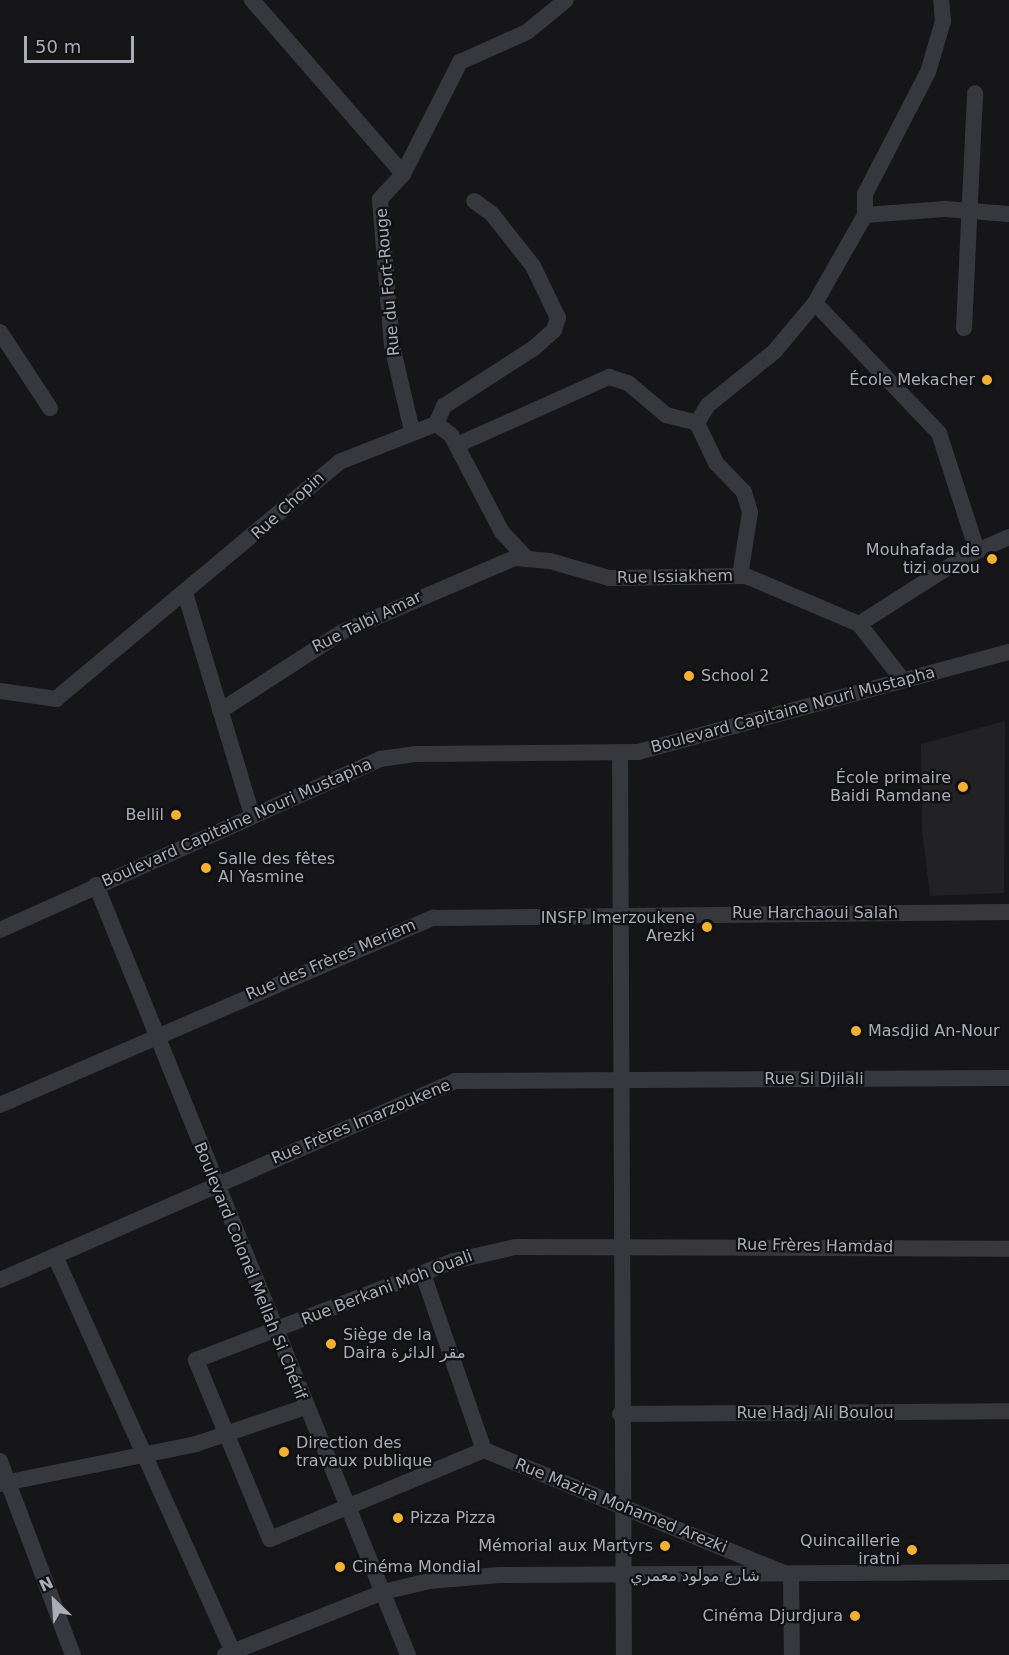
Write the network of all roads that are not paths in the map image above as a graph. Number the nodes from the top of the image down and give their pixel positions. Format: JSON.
{"nodes":[{"id":1,"x":252,"y":0,"type":"edge"},
{"id":2,"x":566,"y":0,"type":"edge"},
{"id":3,"x":941,"y":0,"type":"edge"},
{"id":4,"x":975,"y":93,"type":"dead end"},
{"id":5,"x":403,"y":174,"type":"junction"},
{"id":6,"x":474,"y":201,"type":"dead end"},
{"id":7,"x":973,"y":210,"type":"junction"},
{"id":8,"x":1009,"y":214,"type":"edge"},
{"id":9,"x":865,"y":215,"type":"junction"},
{"id":10,"x":815,"y":303,"type":"junction"},
{"id":11,"x":964,"y":328,"type":"dead end"},
{"id":12,"x":0,"y":332,"type":"edge"},
{"id":13,"x":50,"y":408,"type":"dead end"},
{"id":14,"x":697,"y":423,"type":"junction"},
{"id":15,"x":435,"y":424,"type":"junction"},
{"id":16,"x":412,"y":431,"type":"junction"},
{"id":17,"x":457,"y":446,"type":"junction"},
{"id":18,"x":1009,"y":537,"type":"edge"},
{"id":19,"x":977,"y":551,"type":"junction"},
{"id":20,"x":526,"y":558,"type":"junction"},
{"id":21,"x":740,"y":576,"type":"junction"},
{"id":22,"x":185,"y":592,"type":"junction"},
{"id":23,"x":859,"y":624,"type":"junction"},
{"id":24,"x":1009,"y":652,"type":"edge"},
{"id":25,"x":902,"y":679,"type":"junction"},
{"id":26,"x":0,"y":692,"type":"edge"},
{"id":27,"x":220,"y":711,"type":"junction"},
{"id":28,"x":620,"y":752,"type":"junction"},
{"id":29,"x":252,"y":815,"type":"junction"},
{"id":30,"x":96,"y":885,"type":"junction"},
{"id":31,"x":1009,"y":912,"type":"edge"},
{"id":32,"x":620,"y":915,"type":"junction"},
{"id":33,"x":0,"y":930,"type":"edge"},
{"id":34,"x":156,"y":1035,"type":"junction"},
{"id":35,"x":1009,"y":1078,"type":"edge"},
{"id":36,"x":618,"y":1081,"type":"junction"},
{"id":37,"x":0,"y":1106,"type":"edge"},
{"id":38,"x":216,"y":1185,"type":"junction"},
{"id":39,"x":621,"y":1244,"type":"junction"},
{"id":40,"x":1009,"y":1249,"type":"edge"},
{"id":41,"x":55,"y":1256,"type":"junction"},
{"id":42,"x":423,"y":1274,"type":"junction"},
{"id":43,"x":0,"y":1280,"type":"edge"},
{"id":44,"x":275,"y":1331,"type":"junction"},
{"id":45,"x":305,"y":1407,"type":"junction"},
{"id":46,"x":1009,"y":1411,"type":"edge"},
{"id":47,"x":620,"y":1414,"type":"junction"},
{"id":48,"x":225,"y":1434,"type":"junction"},
{"id":49,"x":484,"y":1450,"type":"junction"},
{"id":50,"x":145,"y":1455,"type":"junction"},
{"id":51,"x":0,"y":1461,"type":"edge"},
{"id":52,"x":4,"y":1484,"type":"edge"},
{"id":53,"x":620,"y":1506,"type":"junction"},
{"id":54,"x":349,"y":1509,"type":"junction"},
{"id":55,"x":1009,"y":1572,"type":"edge"},
{"id":56,"x":621,"y":1576,"type":"junction"},
{"id":57,"x":791,"y":1576,"type":"junction"},
{"id":58,"x":383,"y":1592,"type":"junction"},
{"id":59,"x":229,"y":1653,"type":"edge"},
{"id":60,"x":73,"y":1655,"type":"edge"},
{"id":61,"x":408,"y":1655,"type":"edge"},
{"id":62,"x":624,"y":1655,"type":"edge"},
{"id":63,"x":792,"y":1655,"type":"edge"}],
"edges":[{"from":1,"to":5,"type":"street"},
{"from":2,"to":5,"type":"street","name":"Rue du Fort-Rouge"},
{"from":3,"to":9,"type":"street"},
{"from":4,"to":7,"type":"street"},
{"from":5,"to":16,"type":"street","name":"Rue du Fort-Rouge"},
{"from":6,"to":15,"type":"street"},
{"from":7,"to":8,"type":"street"},
{"from":7,"to":9,"type":"street"},
{"from":7,"to":11,"type":"street"},
{"from":9,"to":10,"type":"street"},
{"from":10,"to":14,"type":"street"},
{"from":10,"to":19,"type":"street"},
{"from":12,"to":13,"type":"street"},
{"from":14,"to":17,"type":"street"},
{"from":14,"to":21,"type":"street"},
{"from":15,"to":16,"type":"street","name":"Rue Chopin"},
{"from":15,"to":17,"type":"street"},
{"from":16,"to":22,"type":"street","name":"Rue Chopin"},
{"from":17,"to":20,"type":"street"},
{"from":18,"to":19,"type":"street"},
{"from":19,"to":23,"type":"street"},
{"from":20,"to":21,"type":"street","name":"Rue Issiakhem"},
{"from":20,"to":27,"type":"street","name":"Rue Talbi Amar"},
{"from":21,"to":23,"type":"street","name":"Rue Issiakhem"},
{"from":22,"to":26,"type":"street","name":"Rue Chopin"},
{"from":22,"to":27,"type":"street"},
{"from":23,"to":25,"type":"street"},
{"from":24,"to":25,"type":"street","name":"Boulevard Capitaine Nouri Mustapha"},
{"from":25,"to":28,"type":"street","name":"Boulevard Capitaine Nouri Mustapha"},
{"from":27,"to":29,"type":"street"},
{"from":28,"to":29,"type":"street","name":"Boulevard Capitaine Nouri Mustapha"},
{"from":28,"to":32,"type":"street"},
{"from":29,"to":30,"type":"street","name":"Boulevard Capitaine Nouri Mustapha"},
{"from":30,"to":33,"type":"street","name":"Boulevard Capitaine Nouri Mustapha"},
{"from":30,"to":34,"type":"street","name":"Boulevard Colonel Mellah Si Chérif"},
{"from":31,"to":32,"type":"street","name":"Rue Harchaoui Salah"},
{"from":32,"to":34,"type":"street","name":"Rue des Frères Meriem"},
{"from":32,"to":36,"type":"street"},
{"from":34,"to":37,"type":"street","name":"Rue des Frères Meriem"},
{"from":34,"to":38,"type":"street","name":"Boulevard Colonel Mellah Si Chérif"},
{"from":35,"to":36,"type":"street","name":"Rue Si Djilali"},
{"from":36,"to":38,"type":"street","name":"Rue Frères Imarzoukene"},
{"from":36,"to":39,"type":"street"},
{"from":38,"to":41,"type":"street","name":"Rue Frères Imarzoukene"},
{"from":38,"to":44,"type":"street","name":"Boulevard Colonel Mellah Si Chérif"},
{"from":39,"to":40,"type":"street","name":"Rue Frères Hamdad"},
{"from":39,"to":42,"type":"street","name":"Rue Berkani Moh Ouali"},
{"from":39,"to":47,"type":"street"},
{"from":41,"to":43,"type":"street","name":"Rue Frères Imarzoukene"},
{"from":41,"to":50,"type":"street"},
{"from":42,"to":44,"type":"street","name":"Rue Berkani Moh Ouali"},
{"from":42,"to":49,"type":"street"},
{"from":44,"to":45,"type":"street","name":"Boulevard Colonel Mellah Si Chérif"},
{"from":44,"to":48,"type":"street","name":"Rue Berkani Moh Ouali"},
{"from":45,"to":48,"type":"street"},
{"from":45,"to":54,"type":"street","name":"Boulevard Colonel Mellah Si Chérif"},
{"from":46,"to":47,"type":"street","name":"Rue Hadj Ali Boulou"},
{"from":47,"to":53,"type":"street"},
{"from":48,"to":50,"type":"street"},
{"from":48,"to":54,"type":"street"},
{"from":49,"to":53,"type":"street","name":"Rue Mazira Mohamed Arezki"},
{"from":49,"to":54,"type":"street"},
{"from":50,"to":52,"type":"street"},
{"from":50,"to":59,"type":"street"},
{"from":51,"to":52,"type":"street"},
{"from":52,"to":60,"type":"street"},
{"from":53,"to":56,"type":"street"},
{"from":53,"to":57,"type":"street","name":"Rue Mazira Mohamed Arezki"},
{"from":54,"to":58,"type":"street","name":"Boulevard Colonel Mellah Si Chérif"},
{"from":55,"to":57,"type":"street","name":"شارع مولود معمري"},
{"from":56,"to":57,"type":"street","name":"شارع مولود معمري"},
{"from":56,"to":58,"type":"street","name":"شارع مولود معمري"},
{"from":56,"to":62,"type":"street"},
{"from":57,"to":63,"type":"street"},
{"from":58,"to":59,"type":"street","name":"شارع مولود معمري"},
{"from":58,"to":61,"type":"street","name":"Boulevard Colonel Mellah Si Chérif"}]}
